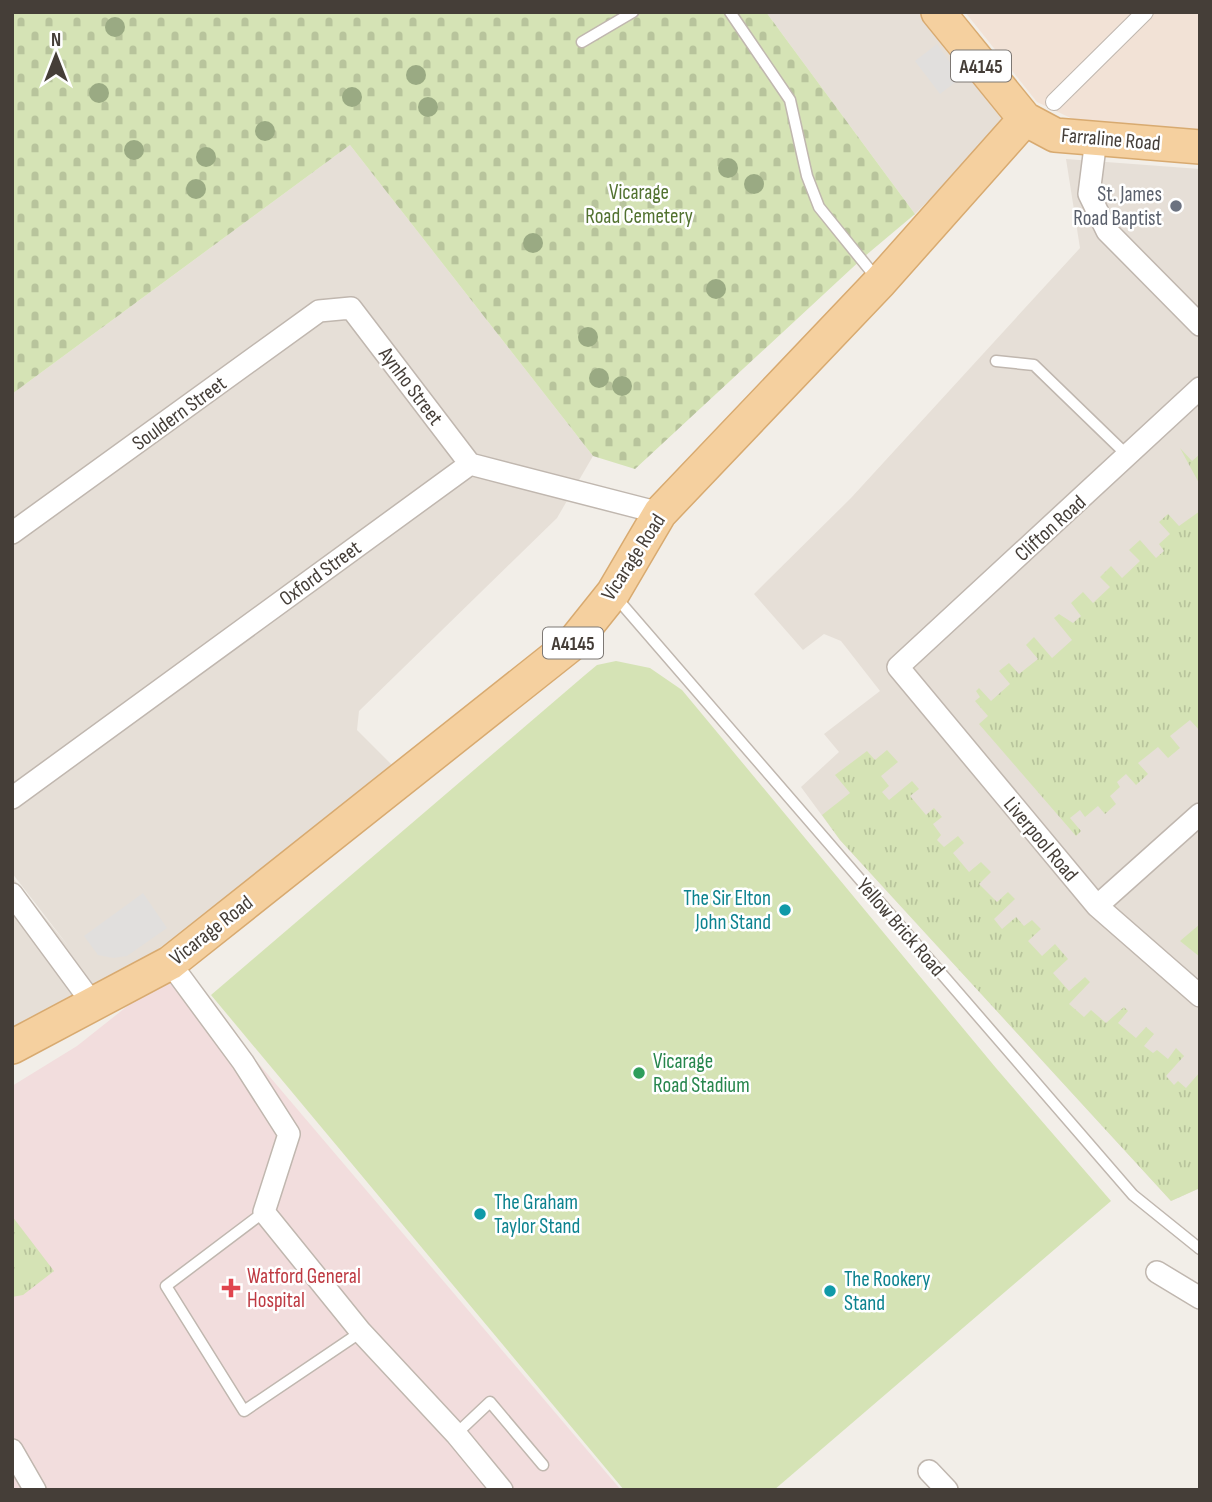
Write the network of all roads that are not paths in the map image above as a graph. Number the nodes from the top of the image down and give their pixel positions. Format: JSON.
{"nodes":[{"id":1,"x":633,"y":12,"type":"edge"},
{"id":2,"x":730,"y":12,"type":"edge"},
{"id":3,"x":938,"y":12,"type":"edge"},
{"id":4,"x":1145,"y":12,"type":"edge"},
{"id":5,"x":582,"y":42,"type":"dead end"},
{"id":6,"x":1054,"y":102,"type":"dead end"},
{"id":7,"x":1025,"y":120,"type":"junction"},
{"id":8,"x":1096,"y":139,"type":"junction"},
{"id":9,"x":1200,"y":147,"type":"edge"},
{"id":10,"x":880,"y":282,"type":"junction"},
{"id":11,"x":351,"y":308,"type":"joint"},
{"id":12,"x":1200,"y":324,"type":"edge"},
{"id":13,"x":996,"y":361,"type":"dead end"},
{"id":14,"x":1200,"y":388,"type":"edge"},
{"id":15,"x":1128,"y":456,"type":"junction"},
{"id":16,"x":470,"y":464,"type":"junction"},
{"id":17,"x":660,"y":513,"type":"junction"},
{"id":18,"x":12,"y":533,"type":"edge"},
{"id":19,"x":612,"y":593,"type":"junction"},
{"id":20,"x":898,"y":667,"type":"joint"},
{"id":21,"x":12,"y":798,"type":"edge"},
{"id":22,"x":1200,"y":814,"type":"edge"},
{"id":23,"x":12,"y":894,"type":"edge"},
{"id":24,"x":1097,"y":906,"type":"junction"},
{"id":25,"x":170,"y":963,"type":"junction"},
{"id":26,"x":1200,"y":996,"type":"edge"},
{"id":27,"x":93,"y":1004,"type":"junction"},
{"id":28,"x":12,"y":1047,"type":"edge"},
{"id":29,"x":264,"y":1212,"type":"junction"},
{"id":30,"x":1200,"y":1250,"type":"edge"},
{"id":31,"x":1157,"y":1272,"type":"dead end"},
{"id":32,"x":1200,"y":1298,"type":"edge"},
{"id":33,"x":361,"y":1332,"type":"junction"},
{"id":34,"x":456,"y":1434,"type":"junction"},
{"id":35,"x":12,"y":1450,"type":"edge"},
{"id":36,"x":543,"y":1465,"type":"dead end"},
{"id":37,"x":929,"y":1471,"type":"dead end"},
{"id":38,"x":29,"y":1488,"type":"edge"},
{"id":39,"x":502,"y":1490,"type":"edge"},
{"id":40,"x":947,"y":1490,"type":"edge"}],
"edges":[{"from":1,"to":5,"type":"lane"},
{"from":2,"to":10,"type":"lane"},
{"from":3,"to":7,"type":"main road","number":"A4145"},
{"from":4,"to":6,"type":"street"},
{"from":7,"to":8,"type":"main road","name":"Farraline Road","number":"A4145"},
{"from":7,"to":10,"type":"main road","name":"Vicarage Road","number":"A4145"},
{"from":8,"to":9,"type":"main road","name":"Farraline Road","number":"A4145"},
{"from":8,"to":12,"type":"street"},
{"from":10,"to":17,"type":"main road","name":"Vicarage Road","number":"A4145"},
{"from":11,"to":16,"type":"street","name":"Aynho Street"},
{"from":11,"to":18,"type":"street","name":"Souldern Street"},
{"from":13,"to":15,"type":"lane"},
{"from":14,"to":15,"type":"street","name":"Clifton Road"},
{"from":15,"to":20,"type":"street","name":"Clifton Road"},
{"from":16,"to":17,"type":"street"},
{"from":16,"to":21,"type":"street","name":"Oxford Street"},
{"from":17,"to":19,"type":"main road","name":"Vicarage Road","number":"A4145"},
{"from":19,"to":25,"type":"main road","name":"Vicarage Road","number":"A4145"},
{"from":19,"to":30,"type":"lane","name":"Yellow Brick Road"},
{"from":20,"to":24,"type":"street","name":"Liverpool Road"},
{"from":22,"to":24,"type":"street"},
{"from":23,"to":27,"type":"street"},
{"from":24,"to":26,"type":"street","name":"Liverpool Road"},
{"from":25,"to":27,"type":"main road","name":"Vicarage Road","number":"A4145"},
{"from":25,"to":29,"type":"street"},
{"from":27,"to":28,"type":"main road","name":"Vicarage Road","number":"A4145"},
{"from":29,"to":33,"type":"street"},
{"from":29,"to":33,"type":"lane"},
{"from":31,"to":32,"type":"street"},
{"from":33,"to":34,"type":"street"},
{"from":34,"to":36,"type":"lane"},
{"from":34,"to":39,"type":"street"},
{"from":35,"to":38,"type":"street"},
{"from":37,"to":40,"type":"street"}]}
